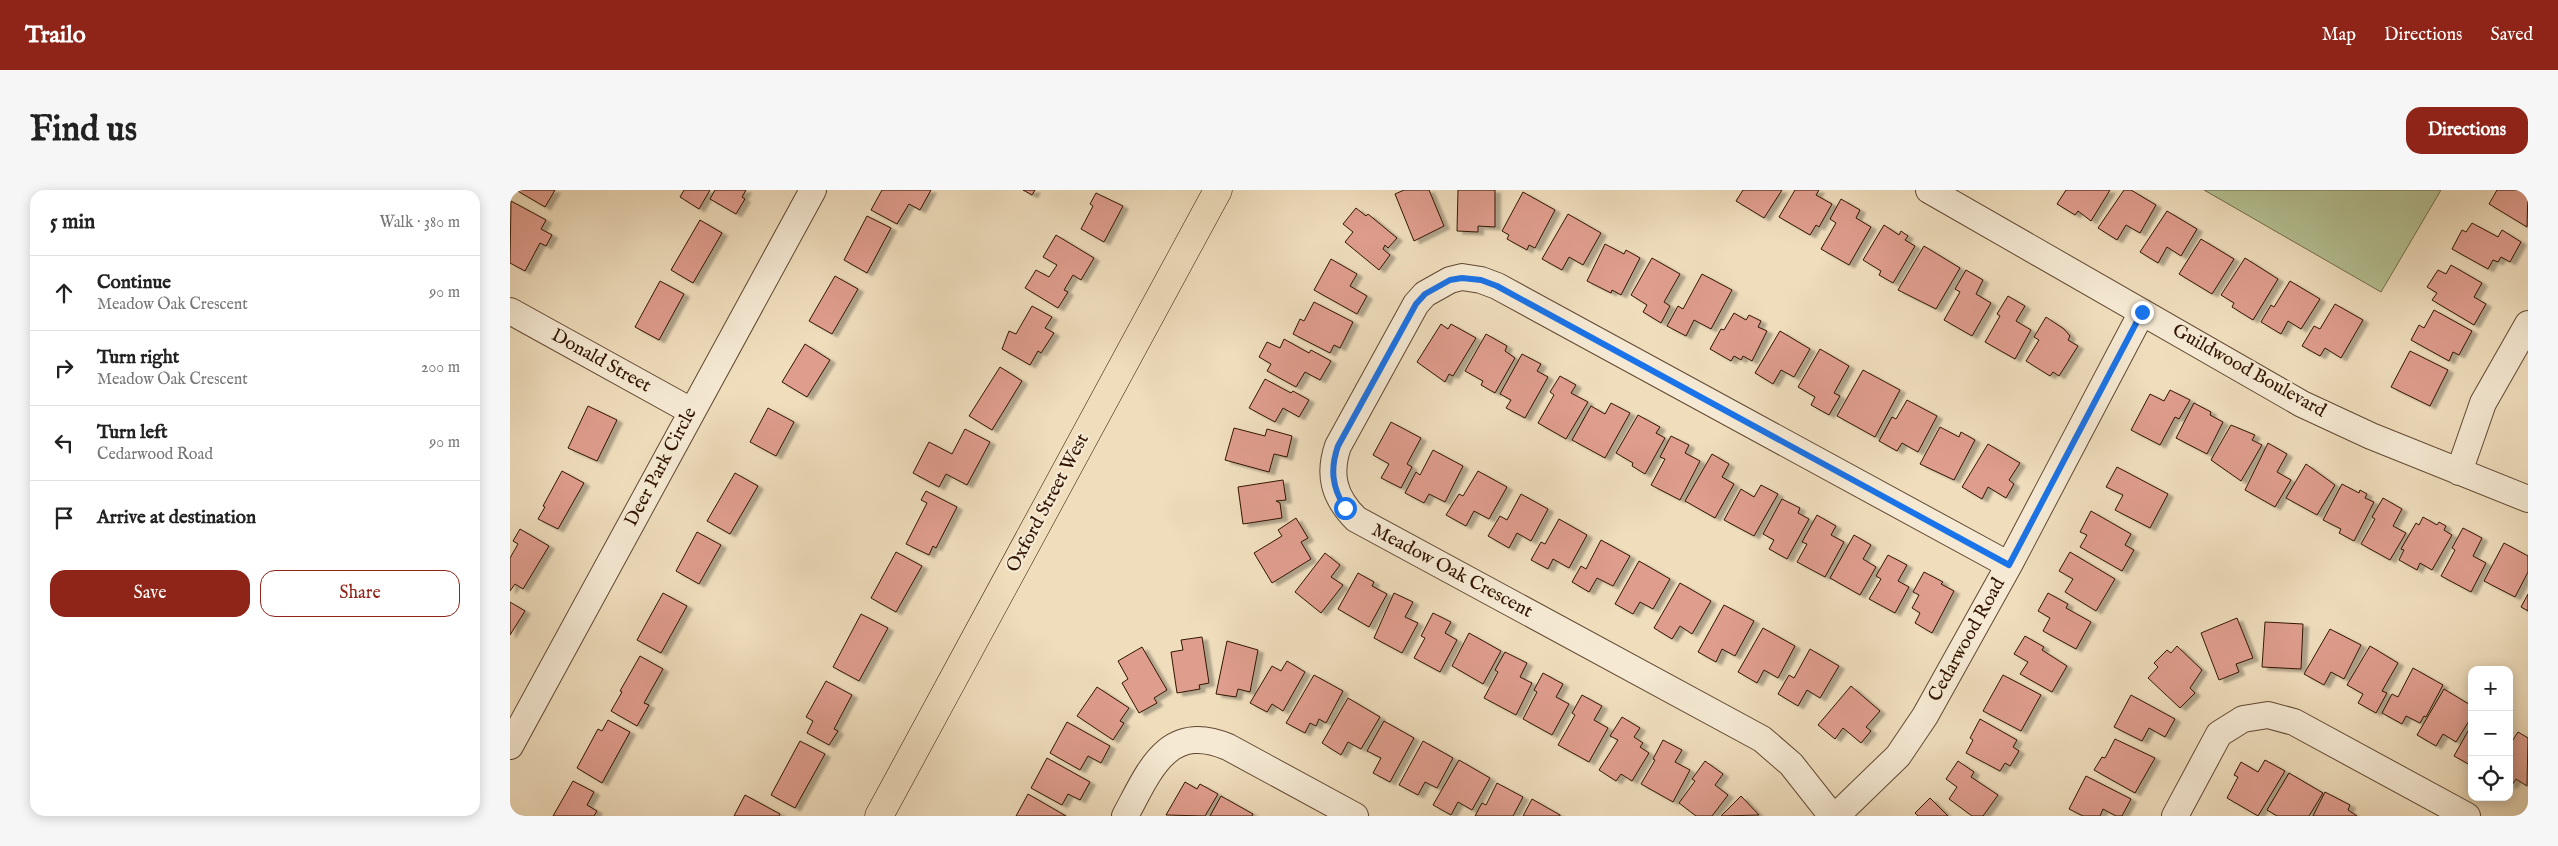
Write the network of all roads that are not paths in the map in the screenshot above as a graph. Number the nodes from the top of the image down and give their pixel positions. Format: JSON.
{"nodes":[{"id":1,"x":814,"y":190,"type":"edge"},
{"id":2,"x":1218,"y":190,"type":"edge"},
{"id":3,"x":1929,"y":190,"type":"edge"},
{"id":4,"x":510,"y":311,"type":"edge"},
{"id":5,"x":2142,"y":312,"type":"junction"},
{"id":6,"x":2528,"y":324,"type":"edge"},
{"id":7,"x":691,"y":411,"type":"junction"},
{"id":8,"x":2459,"y":472,"type":"junction"},
{"id":9,"x":2528,"y":499,"type":"edge"},
{"id":10,"x":2009,"y":565,"type":"junction"},
{"id":11,"x":510,"y":746,"type":"edge"},
{"id":12,"x":879,"y":816,"type":"edge"},
{"id":13,"x":1125,"y":816,"type":"edge"},
{"id":14,"x":1355,"y":816,"type":"edge"},
{"id":15,"x":1834,"y":816,"type":"edge"},
{"id":16,"x":2175,"y":816,"type":"edge"},
{"id":17,"x":2467,"y":816,"type":"edge"}],
"edges":[{"from":1,"to":7,"type":"street","name":"Deer Park Circle"},
{"from":2,"to":12,"type":"main road","name":"Oxford Street West"},
{"from":3,"to":5,"type":"street","name":"Guildwood Boulevard"},
{"from":4,"to":7,"type":"street","name":"Donald Street"},
{"from":5,"to":8,"type":"street","name":"Guildwood Boulevard"},
{"from":5,"to":10,"type":"street","name":"Cedarwood Road"},
{"from":6,"to":8,"type":"street"},
{"from":7,"to":11,"type":"street","name":"Deer Park Circle"},
{"from":8,"to":9,"type":"street","name":"Guildwood Boulevard"},
{"from":10,"to":15,"type":"street","name":"Cedarwood Road"},
{"from":10,"to":15,"type":"street","name":"Meadow Oak Crescent"},
{"from":13,"to":14,"type":"street"},
{"from":16,"to":17,"type":"street"}]}
